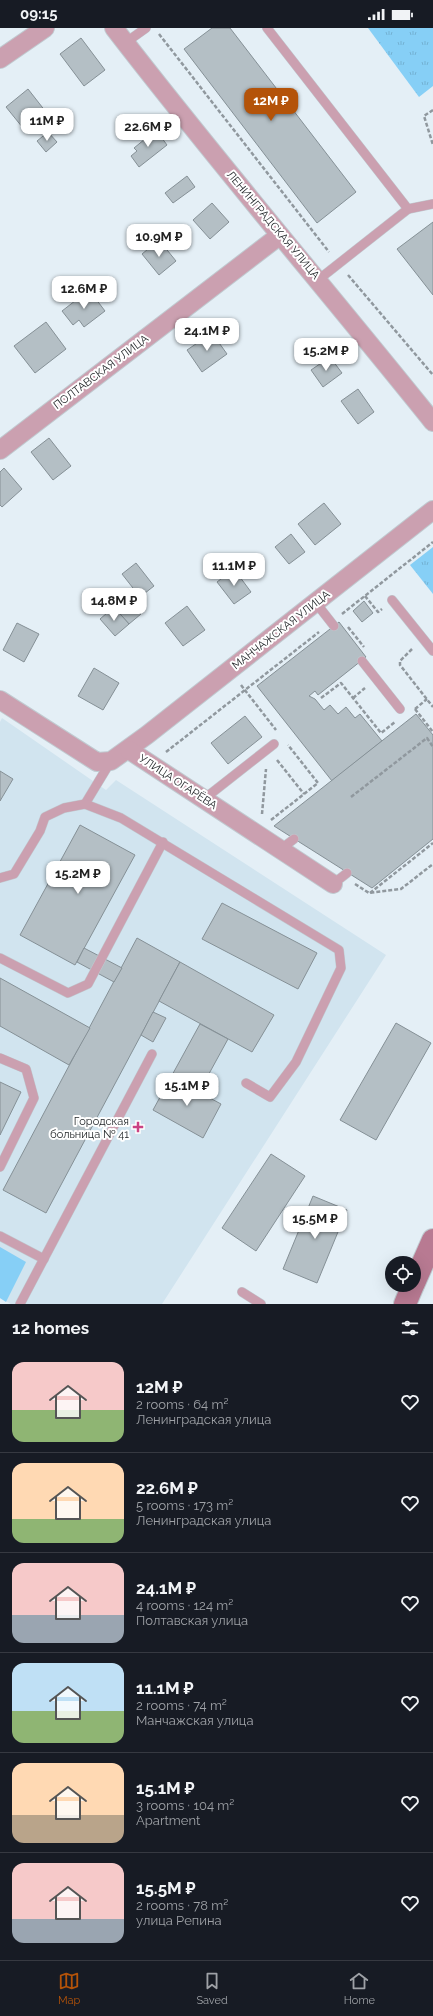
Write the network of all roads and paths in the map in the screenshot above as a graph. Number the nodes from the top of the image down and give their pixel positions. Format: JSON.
{"nodes":[{"id":1,"x":45,"y":28,"type":"edge"},
{"id":2,"x":114,"y":28,"type":"edge"},
{"id":3,"x":146,"y":28,"type":"edge"},
{"id":4,"x":155,"y":28,"type":"edge"},
{"id":5,"x":267,"y":28,"type":"edge"},
{"id":6,"x":125,"y":43,"type":"junction"},
{"id":7,"x":0,"y":59,"type":"edge"},
{"id":8,"x":433,"y":110,"type":"edge"},
{"id":9,"x":433,"y":146,"type":"edge"},
{"id":10,"x":433,"y":204,"type":"edge"},
{"id":11,"x":408,"y":209,"type":"junction"},
{"id":12,"x":279,"y":236,"type":"junction"},
{"id":13,"x":338,"y":263,"type":"junction"},
{"id":14,"x":318,"y":280,"type":"junction"},
{"id":15,"x":433,"y":375,"type":"edge"},
{"id":16,"x":433,"y":422,"type":"edge"},
{"id":17,"x":0,"y":450,"type":"edge"},
{"id":18,"x":433,"y":510,"type":"edge"},
{"id":19,"x":433,"y":542,"type":"edge"},
{"id":20,"x":392,"y":600,"type":"dead end"},
{"id":21,"x":316,"y":603,"type":"junction"},
{"id":22,"x":333,"y":624,"type":"junction"},
{"id":23,"x":424,"y":640,"type":"junction"},
{"id":24,"x":433,"y":652,"type":"edge"},
{"id":25,"x":362,"y":661,"type":"dead end"},
{"id":26,"x":321,"y":698,"type":"dead end"},
{"id":27,"x":427,"y":699,"type":"junction"},
{"id":28,"x":0,"y":700,"type":"edge"},
{"id":29,"x":433,"y":707,"type":"edge"},
{"id":30,"x":415,"y":709,"type":"junction"},
{"id":31,"x":404,"y":710,"type":"joint"},
{"id":32,"x":398,"y":719,"type":"dead end"},
{"id":33,"x":433,"y":732,"type":"edge"},
{"id":34,"x":274,"y":744,"type":"dead end"},
{"id":35,"x":433,"y":746,"type":"edge"},
{"id":36,"x":129,"y":750,"type":"junction"},
{"id":37,"x":272,"y":754,"type":"dead end"},
{"id":38,"x":111,"y":761,"type":"junction"},
{"id":39,"x":151,"y":765,"type":"junction"},
{"id":40,"x":266,"y":766,"type":"dead end"},
{"id":41,"x":304,"y":794,"type":"dead end"},
{"id":42,"x":351,"y":798,"type":"dead end"},
{"id":43,"x":204,"y":799,"type":"junction"},
{"id":44,"x":85,"y":804,"type":"junction"},
{"id":45,"x":261,"y":820,"type":"dead end"},
{"id":46,"x":163,"y":842,"type":"junction"},
{"id":47,"x":433,"y":843,"type":"edge"},
{"id":48,"x":433,"y":864,"type":"edge"},
{"id":49,"x":347,"y":872,"type":"dead end"},
{"id":50,"x":0,"y":878,"type":"edge"},
{"id":51,"x":333,"y":884,"type":"joint"},
{"id":52,"x":0,"y":958,"type":"edge"},
{"id":53,"x":152,"y":1054,"type":"dead end"},
{"id":54,"x":0,"y":1058,"type":"edge"},
{"id":55,"x":246,"y":1083,"type":"dead end"},
{"id":56,"x":0,"y":1167,"type":"edge"},
{"id":57,"x":0,"y":1236,"type":"edge"},
{"id":58,"x":433,"y":1240,"type":"edge"},
{"id":59,"x":44,"y":1259,"type":"junction"},
{"id":60,"x":421,"y":1268,"type":"edge"},
{"id":61,"x":242,"y":1292,"type":"dead end"},
{"id":62,"x":410,"y":1292,"type":"edge"},
{"id":63,"x":20,"y":1304,"type":"edge"},
{"id":64,"x":261,"y":1304,"type":"edge"},
{"id":65,"x":405,"y":1304,"type":"edge"}],
"edges":[{"from":1,"to":7,"type":"street"},
{"from":2,"to":6,"type":"street","name":"ЛЕНИНГРАДСКАЯ УЛИЦА"},
{"from":3,"to":6,"type":"lane"},
{"from":4,"to":13,"type":"path"},
{"from":5,"to":11,"type":"lane"},
{"from":6,"to":12,"type":"street","name":"ЛЕНИНГРАДСКАЯ УЛИЦА"},
{"from":8,"to":9,"type":"path"},
{"from":10,"to":11,"type":"lane"},
{"from":11,"to":13,"type":"lane"},
{"from":12,"to":14,"type":"street","name":"ЛЕНИНГРАДСКАЯ УЛИЦА"},
{"from":12,"to":17,"type":"street","name":"ПОЛТАВСКАЯ УЛИЦА"},
{"from":13,"to":14,"type":"lane"},
{"from":13,"to":15,"type":"path"},
{"from":14,"to":16,"type":"street","name":"ЛЕНИНГРАДСКАЯ УЛИЦА"},
{"from":18,"to":21,"type":"street","name":"МАНЧАЖСКАЯ УЛИЦА"},
{"from":19,"to":22,"type":"path"},
{"from":20,"to":23,"type":"lane"},
{"from":21,"to":22,"type":"lane"},
{"from":21,"to":36,"type":"street","name":"МАНЧАЖСКАЯ УЛИЦА"},
{"from":22,"to":39,"type":"path"},
{"from":23,"to":24,"type":"lane"},
{"from":23,"to":27,"type":"path"},
{"from":25,"to":31,"type":"lane"},
{"from":26,"to":32,"type":"path"},
{"from":27,"to":29,"type":"path"},
{"from":27,"to":30,"type":"path"},
{"from":28,"to":38,"type":"street"},
{"from":30,"to":31,"type":"path"},
{"from":30,"to":33,"type":"path"},
{"from":34,"to":43,"type":"lane"},
{"from":35,"to":42,"type":"path"},
{"from":36,"to":38,"type":"street","name":"УЛИЦА ОГАРЁВА"},
{"from":36,"to":39,"type":"street","name":"УЛИЦА ОГАРЁВА"},
{"from":37,"to":41,"type":"path"},
{"from":38,"to":44,"type":"lane"},
{"from":39,"to":43,"type":"street","name":"УЛИЦА ОГАРЁВА"},
{"from":40,"to":45,"type":"path"},
{"from":43,"to":51,"type":"street","name":"УЛИЦА ОГАРЁВА"},
{"from":44,"to":46,"type":"lane"},
{"from":44,"to":50,"type":"lane"},
{"from":46,"to":52,"type":"lane"},
{"from":46,"to":55,"type":"lane"},
{"from":47,"to":48,"type":"path"},
{"from":49,"to":51,"type":"lane"},
{"from":53,"to":59,"type":"lane"},
{"from":54,"to":56,"type":"lane"},
{"from":57,"to":59,"type":"lane"},
{"from":58,"to":60,"type":"main road"},
{"from":59,"to":63,"type":"lane"},
{"from":61,"to":64,"type":"lane"},
{"from":62,"to":65,"type":"main road"}]}
